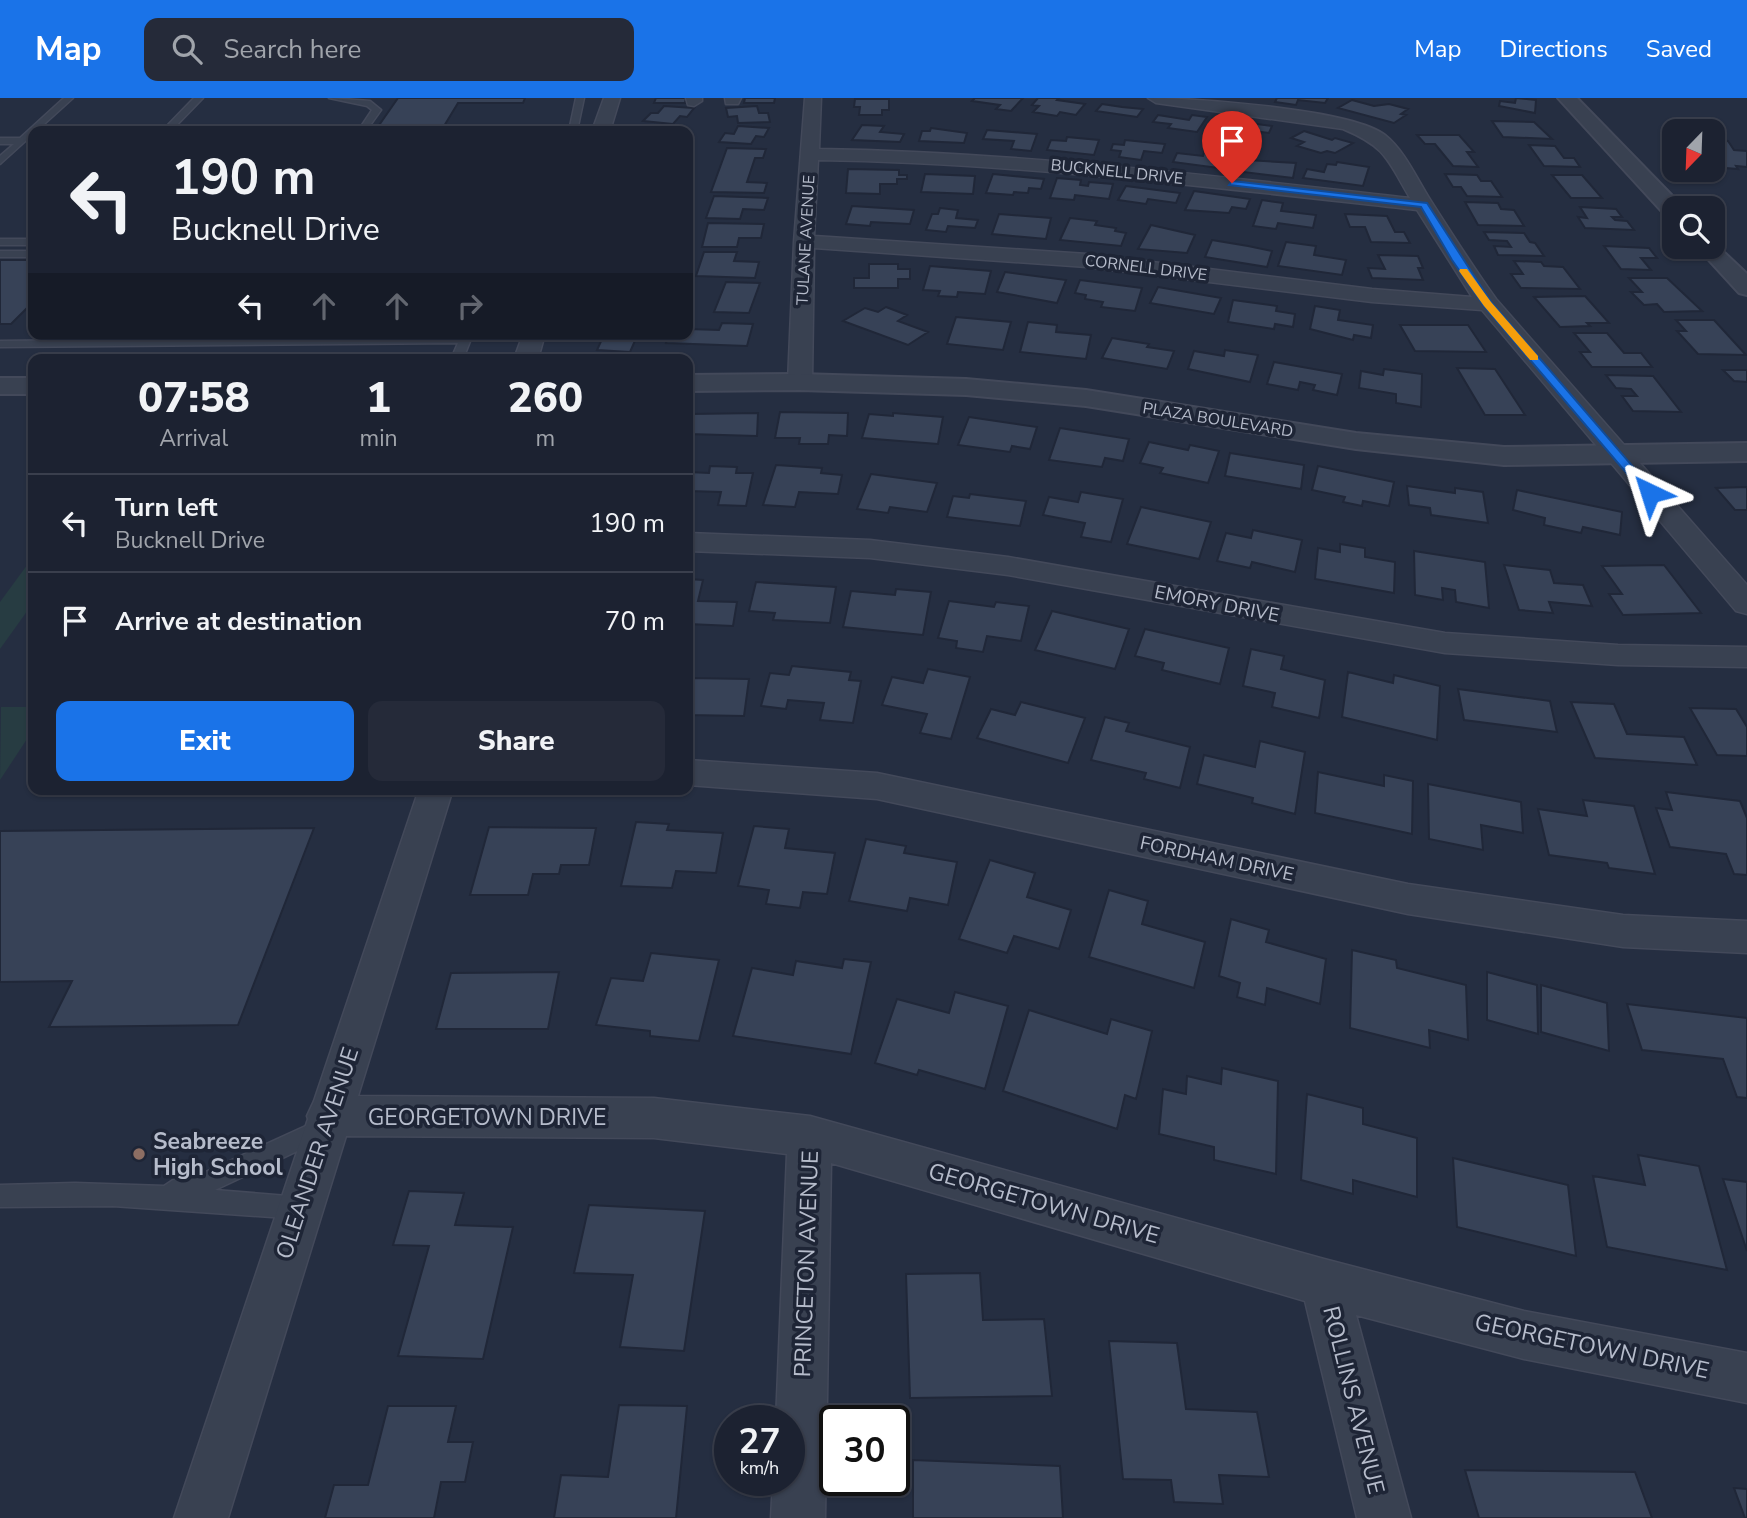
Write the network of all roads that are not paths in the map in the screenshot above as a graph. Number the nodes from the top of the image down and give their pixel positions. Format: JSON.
{"nodes":[{"id":1,"x":69,"y":98,"type":"edge"},
{"id":2,"x":199,"y":98,"type":"edge"},
{"id":3,"x":333,"y":98,"type":"edge"},
{"id":4,"x":580,"y":98,"type":"edge"},
{"id":5,"x":612,"y":98,"type":"edge"},
{"id":6,"x":813,"y":98,"type":"edge"},
{"id":7,"x":1156,"y":98,"type":"edge"},
{"id":8,"x":1567,"y":98,"type":"edge"},
{"id":9,"x":38,"y":126,"type":"edge"},
{"id":10,"x":171,"y":126,"type":"edge"},
{"id":11,"x":366,"y":126,"type":"edge"},
{"id":12,"x":574,"y":126,"type":"edge"},
{"id":13,"x":603,"y":126,"type":"edge"},
{"id":14,"x":28,"y":135,"type":"edge"},
{"id":15,"x":0,"y":141,"type":"edge"},
{"id":16,"x":21,"y":141,"type":"junction"},
{"id":17,"x":809,"y":154,"type":"junction"},
{"id":18,"x":0,"y":161,"type":"edge"},
{"id":19,"x":1662,"y":198,"type":"edge"},
{"id":20,"x":1424,"y":205,"type":"junction"},
{"id":21,"x":28,"y":242,"type":"edge"},
{"id":22,"x":804,"y":242,"type":"junction"},
{"id":23,"x":2,"y":244,"type":"edge"},
{"id":24,"x":0,"y":254,"type":"edge"},
{"id":25,"x":28,"y":254,"type":"edge"},
{"id":26,"x":1719,"y":259,"type":"edge"},
{"id":27,"x":1747,"y":288,"type":"edge"},
{"id":28,"x":1488,"y":304,"type":"junction"},
{"id":29,"x":275,"y":340,"type":"edge"},
{"id":30,"x":227,"y":341,"type":"junction"},
{"id":31,"x":0,"y":344,"type":"edge"},
{"id":32,"x":216,"y":354,"type":"edge"},
{"id":33,"x":693,"y":369,"type":"edge"},
{"id":34,"x":28,"y":370,"type":"edge"},
{"id":35,"x":0,"y":371,"type":"edge"},
{"id":36,"x":799,"y":375,"type":"junction"},
{"id":37,"x":693,"y":383,"type":"edge"},
{"id":38,"x":0,"y":386,"type":"edge"},
{"id":39,"x":28,"y":386,"type":"edge"},
{"id":40,"x":1747,"y":432,"type":"edge"},
{"id":41,"x":1609,"y":446,"type":"junction"},
{"id":42,"x":1747,"y":452,"type":"edge"},
{"id":43,"x":693,"y":542,"type":"edge"},
{"id":44,"x":1747,"y":604,"type":"edge"},
{"id":45,"x":1747,"y":657,"type":"edge"},
{"id":46,"x":693,"y":772,"type":"edge"},
{"id":47,"x":434,"y":795,"type":"edge"},
{"id":48,"x":1747,"y":937,"type":"edge"},
{"id":49,"x":327,"y":1121,"type":"junction"},
{"id":50,"x":810,"y":1136,"type":"junction"},
{"id":51,"x":152,"y":1195,"type":"junction"},
{"id":52,"x":0,"y":1196,"type":"edge"},
{"id":53,"x":300,"y":1208,"type":"junction"},
{"id":54,"x":1324,"y":1283,"type":"junction"},
{"id":55,"x":1747,"y":1378,"type":"edge"},
{"id":56,"x":201,"y":1518,"type":"edge"},
{"id":57,"x":798,"y":1518,"type":"edge"},
{"id":58,"x":1384,"y":1518,"type":"edge"}],
"edges":[{"from":1,"to":9,"type":"lane"},
{"from":2,"to":10,"type":"lane"},
{"from":3,"to":11,"type":"lane"},
{"from":4,"to":12,"type":"lane"},
{"from":5,"to":13,"type":"street"},
{"from":6,"to":17,"type":"street","name":"TULANE AVENUE"},
{"from":7,"to":20,"type":"street"},
{"from":8,"to":19,"type":"street"},
{"from":14,"to":16,"type":"lane"},
{"from":15,"to":16,"type":"lane"},
{"from":16,"to":18,"type":"lane"},
{"from":17,"to":20,"type":"street","name":"BUCKNELL DRIVE"},
{"from":17,"to":22,"type":"street","name":"TULANE AVENUE"},
{"from":20,"to":28,"type":"street"},
{"from":21,"to":23,"type":"lane"},
{"from":22,"to":28,"type":"street","name":"CORNELL DRIVE"},
{"from":22,"to":36,"type":"street","name":"TULANE AVENUE"},
{"from":24,"to":25,"type":"lane"},
{"from":26,"to":27,"type":"street"},
{"from":28,"to":41,"type":"street"},
{"from":29,"to":30,"type":"lane"},
{"from":30,"to":31,"type":"lane"},
{"from":30,"to":32,"type":"lane"},
{"from":33,"to":36,"type":"street","name":"PLAZA BOULEVARD"},
{"from":34,"to":35,"type":"street"},
{"from":36,"to":37,"type":"street","name":"PLAZA BOULEVARD"},
{"from":36,"to":41,"type":"street","name":"PLAZA BOULEVARD"},
{"from":38,"to":39,"type":"street"},
{"from":40,"to":41,"type":"street","name":"PLAZA BOULEVARD"},
{"from":41,"to":42,"type":"street","name":"PLAZA BOULEVARD"},
{"from":41,"to":44,"type":"street"},
{"from":43,"to":45,"type":"street","name":"EMORY DRIVE"},
{"from":46,"to":48,"type":"street","name":"FORDHAM DRIVE"},
{"from":47,"to":49,"type":"street","name":"OLEANDER AVENUE"},
{"from":49,"to":50,"type":"street","name":"GEORGETOWN DRIVE"},
{"from":49,"to":51,"type":"lane"},
{"from":49,"to":53,"type":"street","name":"OLEANDER AVENUE"},
{"from":50,"to":54,"type":"street","name":"GEORGETOWN DRIVE"},
{"from":50,"to":57,"type":"street","name":"PRINCETON AVENUE"},
{"from":51,"to":52,"type":"lane"},
{"from":51,"to":53,"type":"lane"},
{"from":53,"to":56,"type":"street","name":"OLEANDER AVENUE"},
{"from":54,"to":55,"type":"street","name":"GEORGETOWN DRIVE"},
{"from":54,"to":58,"type":"street","name":"ROLLINS AVENUE"}]}
